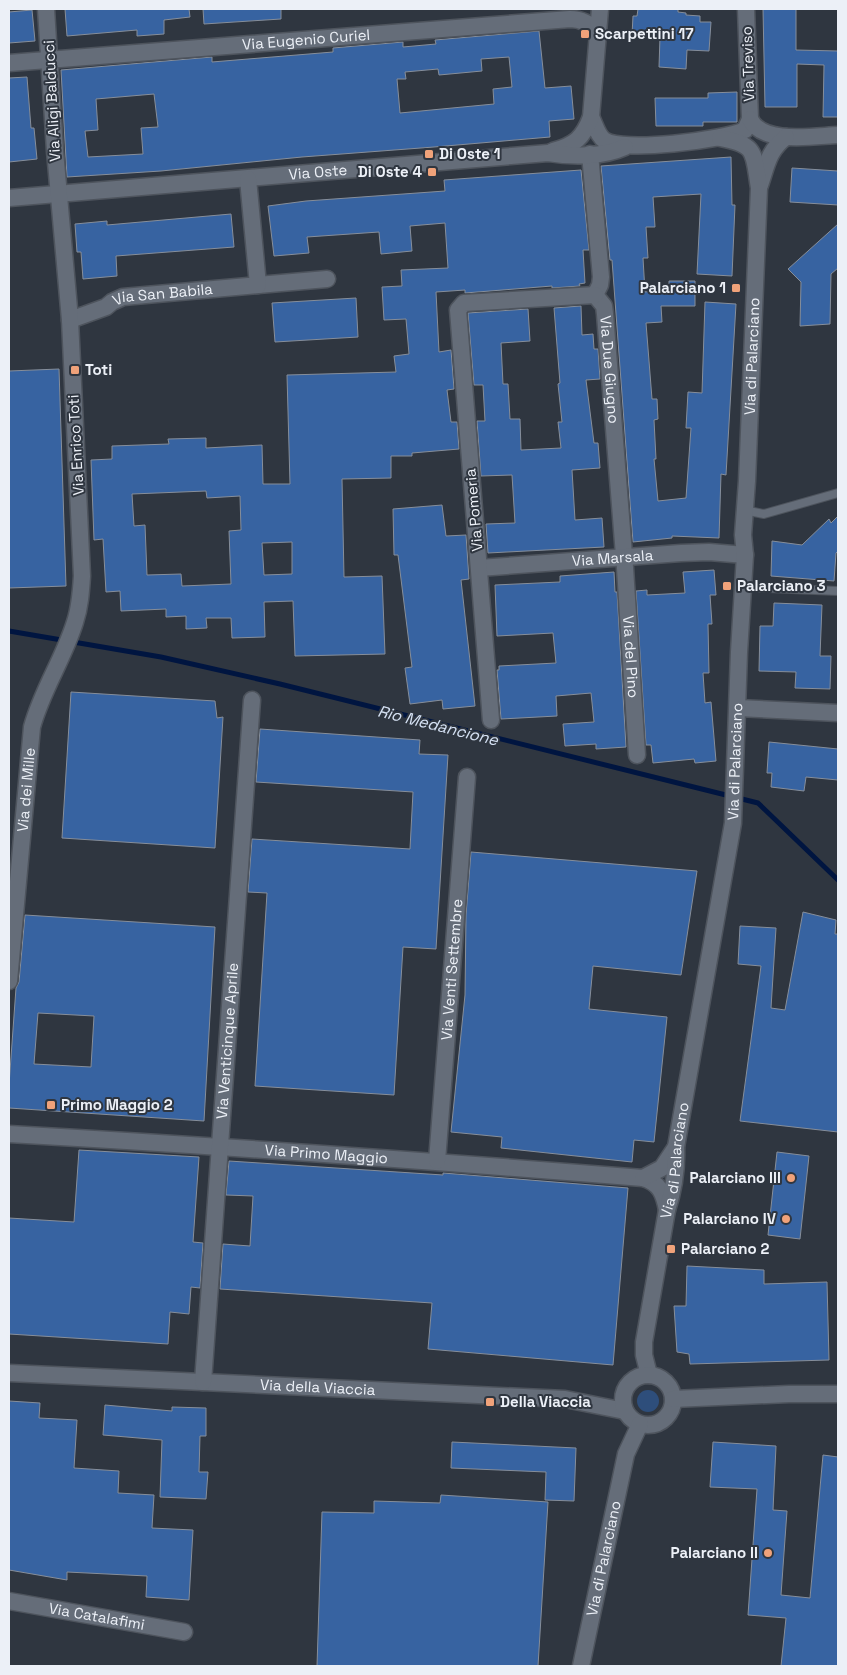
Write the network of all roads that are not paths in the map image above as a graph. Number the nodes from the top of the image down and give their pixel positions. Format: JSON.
{"nodes":[{"id":1,"x":46,"y":9,"type":"edge"},
{"id":2,"x":600,"y":9,"type":"edge"},
{"id":3,"x":746,"y":9,"type":"edge"},
{"id":4,"x":598,"y":31,"type":"junction"},
{"id":5,"x":50,"y":60,"type":"junction"},
{"id":6,"x":9,"y":63,"type":"edge"},
{"id":7,"x":591,"y":117,"type":"junction"},
{"id":8,"x":750,"y":119,"type":"junction"},
{"id":9,"x":838,"y":135,"type":"edge"},
{"id":10,"x":786,"y":137,"type":"junction"},
{"id":11,"x":720,"y":138,"type":"junction"},
{"id":12,"x":743,"y":143,"type":"joint"},
{"id":13,"x":625,"y":146,"type":"junction"},
{"id":14,"x":548,"y":153,"type":"junction"},
{"id":15,"x":590,"y":154,"type":"junction"},
{"id":16,"x":248,"y":179,"type":"junction"},
{"id":17,"x":759,"y":188,"type":"junction"},
{"id":18,"x":58,"y":194,"type":"junction"},
{"id":19,"x":9,"y":198,"type":"edge"},
{"id":20,"x":327,"y":279,"type":"dead end"},
{"id":21,"x":258,"y":285,"type":"junction"},
{"id":22,"x":595,"y":295,"type":"junction"},
{"id":23,"x":70,"y":320,"type":"junction"},
{"id":24,"x":838,"y":493,"type":"edge"},
{"id":25,"x":744,"y":510,"type":"junction"},
{"id":26,"x":745,"y":555,"type":"junction"},
{"id":27,"x":624,"y":558,"type":"junction"},
{"id":28,"x":479,"y":568,"type":"junction"},
{"id":29,"x":743,"y":587,"type":"junction"},
{"id":30,"x":838,"y":590,"type":"edge"},
{"id":31,"x":45,"y":689,"type":"joint"},
{"id":32,"x":252,"y":700,"type":"dead end"},
{"id":33,"x":738,"y":708,"type":"junction"},
{"id":34,"x":838,"y":713,"type":"edge"},
{"id":35,"x":491,"y":720,"type":"dead end"},
{"id":36,"x":637,"y":755,"type":"dead end"},
{"id":37,"x":467,"y":777,"type":"dead end"},
{"id":38,"x":9,"y":981,"type":"edge"},
{"id":39,"x":9,"y":1134,"type":"edge"},
{"id":40,"x":219,"y":1146,"type":"junction"},
{"id":41,"x":676,"y":1147,"type":"junction"},
{"id":42,"x":437,"y":1161,"type":"junction"},
{"id":43,"x":643,"y":1178,"type":"junction"},
{"id":44,"x":667,"y":1210,"type":"junction"},
{"id":45,"x":9,"y":1373,"type":"edge"},
{"id":46,"x":649,"y":1375,"type":"junction"},
{"id":47,"x":203,"y":1382,"type":"junction"},
{"id":48,"x":838,"y":1394,"type":"edge"},
{"id":49,"x":673,"y":1400,"type":"junction"},
{"id":50,"x":626,"y":1411,"type":"junction"},
{"id":51,"x":640,"y":1424,"type":"junction"},
{"id":52,"x":9,"y":1601,"type":"edge"},
{"id":53,"x":184,"y":1632,"type":"dead end"},
{"id":54,"x":580,"y":1666,"type":"edge"}],
"edges":[{"from":1,"to":5,"type":"street","name":"Via Aligi Balducci"},
{"from":2,"to":4,"type":"street"},
{"from":3,"to":8,"type":"street","name":"Via Treviso"},
{"from":4,"to":5,"type":"street","name":"Via Eugenio Curiel"},
{"from":4,"to":7,"type":"street"},
{"from":5,"to":6,"type":"street","name":"Via Eugenio Curiel"},
{"from":5,"to":18,"type":"street","name":"Via Aligi Balducci"},
{"from":7,"to":13,"type":"street","name":"Via Oste"},
{"from":7,"to":14,"type":"street"},
{"from":8,"to":10,"type":"street"},
{"from":8,"to":11,"type":"street","name":"Via Oste"},
{"from":9,"to":10,"type":"street"},
{"from":10,"to":17,"type":"street"},
{"from":11,"to":12,"type":"street","name":"Via Oste"},
{"from":11,"to":13,"type":"street","name":"Via Oste"},
{"from":12,"to":17,"type":"street","name":"Via di Palarciano"},
{"from":13,"to":15,"type":"street","name":"Via Oste"},
{"from":14,"to":15,"type":"street","name":"Via Oste"},
{"from":14,"to":16,"type":"street","name":"Via Oste"},
{"from":15,"to":22,"type":"street","name":"Via Due Giugno"},
{"from":16,"to":18,"type":"street","name":"Via Oste"},
{"from":16,"to":21,"type":"street"},
{"from":17,"to":25,"type":"street","name":"Via di Palarciano"},
{"from":18,"to":19,"type":"street","name":"Via Oste"},
{"from":18,"to":23,"type":"street","name":"Via Enrico Toti"},
{"from":20,"to":21,"type":"street","name":"Via San Babila"},
{"from":21,"to":23,"type":"street","name":"Via San Babila"},
{"from":22,"to":27,"type":"street","name":"Via Due Giugno"},
{"from":22,"to":28,"type":"street","name":"Via Pomeria"},
{"from":23,"to":31,"type":"street","name":"Via Enrico Toti"},
{"from":24,"to":25,"type":"lane"},
{"from":25,"to":26,"type":"street","name":"Via di Palarciano"},
{"from":26,"to":27,"type":"street","name":"Via Marsala"},
{"from":26,"to":29,"type":"street","name":"Via di Palarciano"},
{"from":27,"to":28,"type":"street","name":"Via Marsala"},
{"from":27,"to":36,"type":"street","name":"Via del Pino"},
{"from":28,"to":35,"type":"street","name":"Via Pomeria"},
{"from":29,"to":30,"type":"lane"},
{"from":29,"to":33,"type":"street","name":"Via di Palarciano"},
{"from":31,"to":38,"type":"street","name":"Via dei Mille"},
{"from":32,"to":40,"type":"street","name":"Via Venticinque Aprile"},
{"from":33,"to":34,"type":"street"},
{"from":33,"to":41,"type":"street","name":"Via di Palarciano"},
{"from":37,"to":42,"type":"street","name":"Via Venti Settembre"},
{"from":39,"to":40,"type":"street","name":"Via Primo Maggio"},
{"from":40,"to":42,"type":"street","name":"Via Primo Maggio"},
{"from":40,"to":47,"type":"street","name":"Via Venticinque Aprile"},
{"from":41,"to":43,"type":"street"},
{"from":41,"to":44,"type":"street","name":"Via di Palarciano"},
{"from":42,"to":43,"type":"street","name":"Via Primo Maggio"},
{"from":43,"to":44,"type":"street"},
{"from":44,"to":46,"type":"street","name":"Via di Palarciano"},
{"from":45,"to":47,"type":"street","name":"Via della Viaccia"},
{"from":46,"to":49,"type":"street"},
{"from":46,"to":50,"type":"street"},
{"from":47,"to":50,"type":"street","name":"Via della Viaccia"},
{"from":48,"to":49,"type":"street"},
{"from":49,"to":51,"type":"street"},
{"from":50,"to":51,"type":"street"},
{"from":51,"to":54,"type":"street","name":"Via di Palarciano"},
{"from":52,"to":53,"type":"street","name":"Via Catalafimi"}]}
